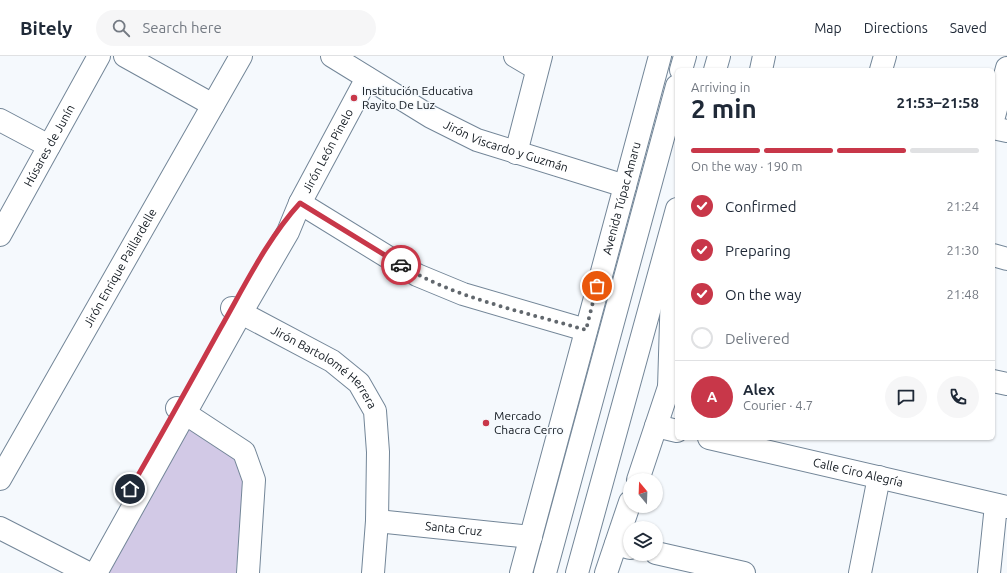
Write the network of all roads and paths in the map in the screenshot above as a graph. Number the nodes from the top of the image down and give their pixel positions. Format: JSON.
{"nodes":[{"id":1,"x":99,"y":56,"type":"edge"},
{"id":2,"x":125,"y":56,"type":"edge"},
{"id":3,"x":242,"y":56,"type":"edge"},
{"id":4,"x":332,"y":56,"type":"edge"},
{"id":5,"x":515,"y":56,"type":"edge"},
{"id":6,"x":660,"y":56,"type":"edge"},
{"id":7,"x":685,"y":56,"type":"edge"},
{"id":8,"x":719,"y":56,"type":"edge"},
{"id":9,"x":885,"y":56,"type":"edge"},
{"id":10,"x":539,"y":63,"type":"edge"},
{"id":11,"x":682,"y":68,"type":"edge"},
{"id":12,"x":716,"y":68,"type":"edge"},
{"id":13,"x":882,"y":68,"type":"edge"},
{"id":14,"x":1007,"y":68,"type":"edge"},
{"id":15,"x":367,"y":78,"type":"junction"},
{"id":16,"x":675,"y":93,"type":"edge"},
{"id":17,"x":213,"y":104,"type":"junction"},
{"id":18,"x":995,"y":113,"type":"edge"},
{"id":19,"x":0,"y":120,"type":"edge"},
{"id":20,"x":995,"y":129,"type":"edge"},
{"id":21,"x":1007,"y":132,"type":"edge"},
{"id":22,"x":49,"y":146,"type":"junction"},
{"id":23,"x":516,"y":153,"type":"junction"},
{"id":24,"x":625,"y":186,"type":"junction"},
{"id":25,"x":300,"y":203,"type":"junction"},
{"id":26,"x":675,"y":217,"type":"edge"},
{"id":27,"x":0,"y":235,"type":"edge"},
{"id":28,"x":675,"y":238,"type":"edge"},
{"id":29,"x":995,"y":256,"type":"edge"},
{"id":30,"x":1007,"y":259,"type":"edge"},
{"id":31,"x":236,"y":311,"type":"junction"},
{"id":32,"x":586,"y":330,"type":"junction"},
{"id":33,"x":675,"y":368,"type":"edge"},
{"id":34,"x":995,"y":381,"type":"edge"},
{"id":35,"x":1007,"y":384,"type":"edge"},
{"id":36,"x":669,"y":388,"type":"junction"},
{"id":37,"x":181,"y":411,"type":"junction"},
{"id":38,"x":656,"y":426,"type":"junction"},
{"id":39,"x":675,"y":431,"type":"edge"},
{"id":40,"x":718,"y":440,"type":"edge"},
{"id":41,"x":640,"y":473,"type":"edge"},
{"id":42,"x":879,"y":477,"type":"junction"},
{"id":43,"x":0,"y":479,"type":"edge"},
{"id":44,"x":1002,"y":506,"type":"edge"},
{"id":45,"x":377,"y":522,"type":"junction"},
{"id":46,"x":0,"y":528,"type":"edge"},
{"id":47,"x":531,"y":537,"type":"junction"},
{"id":48,"x":623,"y":546,"type":"edge"},
{"id":49,"x":663,"y":555,"type":"edge"},
{"id":50,"x":87,"y":572,"type":"edge"},
{"id":51,"x":248,"y":573,"type":"edge"},
{"id":52,"x":373,"y":573,"type":"edge"},
{"id":53,"x":521,"y":573,"type":"edge"},
{"id":54,"x":545,"y":573,"type":"edge"},
{"id":55,"x":577,"y":573,"type":"edge"},
{"id":56,"x":606,"y":573,"type":"edge"},
{"id":57,"x":740,"y":573,"type":"edge"},
{"id":58,"x":860,"y":573,"type":"edge"},
{"id":59,"x":988,"y":573,"type":"edge"}],
"edges":[{"from":1,"to":22,"type":"main road","name":"Húsares de Junín"},
{"from":2,"to":17,"type":"main road"},
{"from":3,"to":17,"type":"main road","name":"Jirón Enrique Paillardelle"},
{"from":4,"to":15,"type":"main road","name":"Jirón Viscardo y Guzmán"},
{"from":5,"to":10,"type":"main road"},
{"from":6,"to":24,"type":"main road","name":"Avenida Túpac Amaru"},
{"from":7,"to":11,"type":"main road"},
{"from":8,"to":12,"type":"main road"},
{"from":9,"to":13,"type":"main road"},
{"from":10,"to":23,"type":"main road"},
{"from":14,"to":18,"type":"main road"},
{"from":15,"to":23,"type":"main road","name":"Jirón Viscardo y Guzmán"},
{"from":15,"to":25,"type":"main road","name":"Jirón León Pinelo"},
{"from":16,"to":54,"type":"main road","name":"Avenida Túpac Amaru"},
{"from":17,"to":43,"type":"main road","name":"Jirón Enrique Paillardelle"},
{"from":19,"to":22,"type":"main road"},
{"from":20,"to":21,"type":"main road"},
{"from":22,"to":27,"type":"main road","name":"Húsares de Junín"},
{"from":23,"to":24,"type":"main road","name":"Jirón Viscardo y Guzmán"},
{"from":24,"to":32,"type":"main road","name":"Avenida Túpac Amaru"},
{"from":25,"to":31,"type":"main road","name":"Jirón León Pinelo"},
{"from":25,"to":32,"type":"main road"},
{"from":26,"to":55,"type":"main road"},
{"from":28,"to":36,"type":"main road"},
{"from":29,"to":30,"type":"main road"},
{"from":31,"to":37,"type":"main road","name":"Jirón León Pinelo"},
{"from":31,"to":45,"type":"main road","name":"Jirón Bartolomé Herrera"},
{"from":32,"to":47,"type":"main road","name":"Avenida Túpac Amaru"},
{"from":33,"to":36,"type":"main road"},
{"from":34,"to":35,"type":"main road"},
{"from":36,"to":38,"type":"main road"},
{"from":37,"to":50,"type":"main road","name":"Jirón León Pinelo"},
{"from":37,"to":51,"type":"main road"},
{"from":38,"to":39,"type":"main road"},
{"from":38,"to":41,"type":"main road"},
{"from":40,"to":42,"type":"main road","name":"Calle Ciro Alegría"},
{"from":42,"to":44,"type":"main road","name":"Calle Ciro Alegría"},
{"from":42,"to":58,"type":"main road"},
{"from":44,"to":59,"type":"main road"},
{"from":45,"to":47,"type":"main road","name":"Santa Cruz"},
{"from":45,"to":52,"type":"main road","name":"Jirón Bartolomé Herrera"},
{"from":46,"to":50,"type":"main road"},
{"from":47,"to":53,"type":"main road","name":"Avenida Túpac Amaru"},
{"from":48,"to":56,"type":"main road"},
{"from":49,"to":57,"type":"main road"}]}
